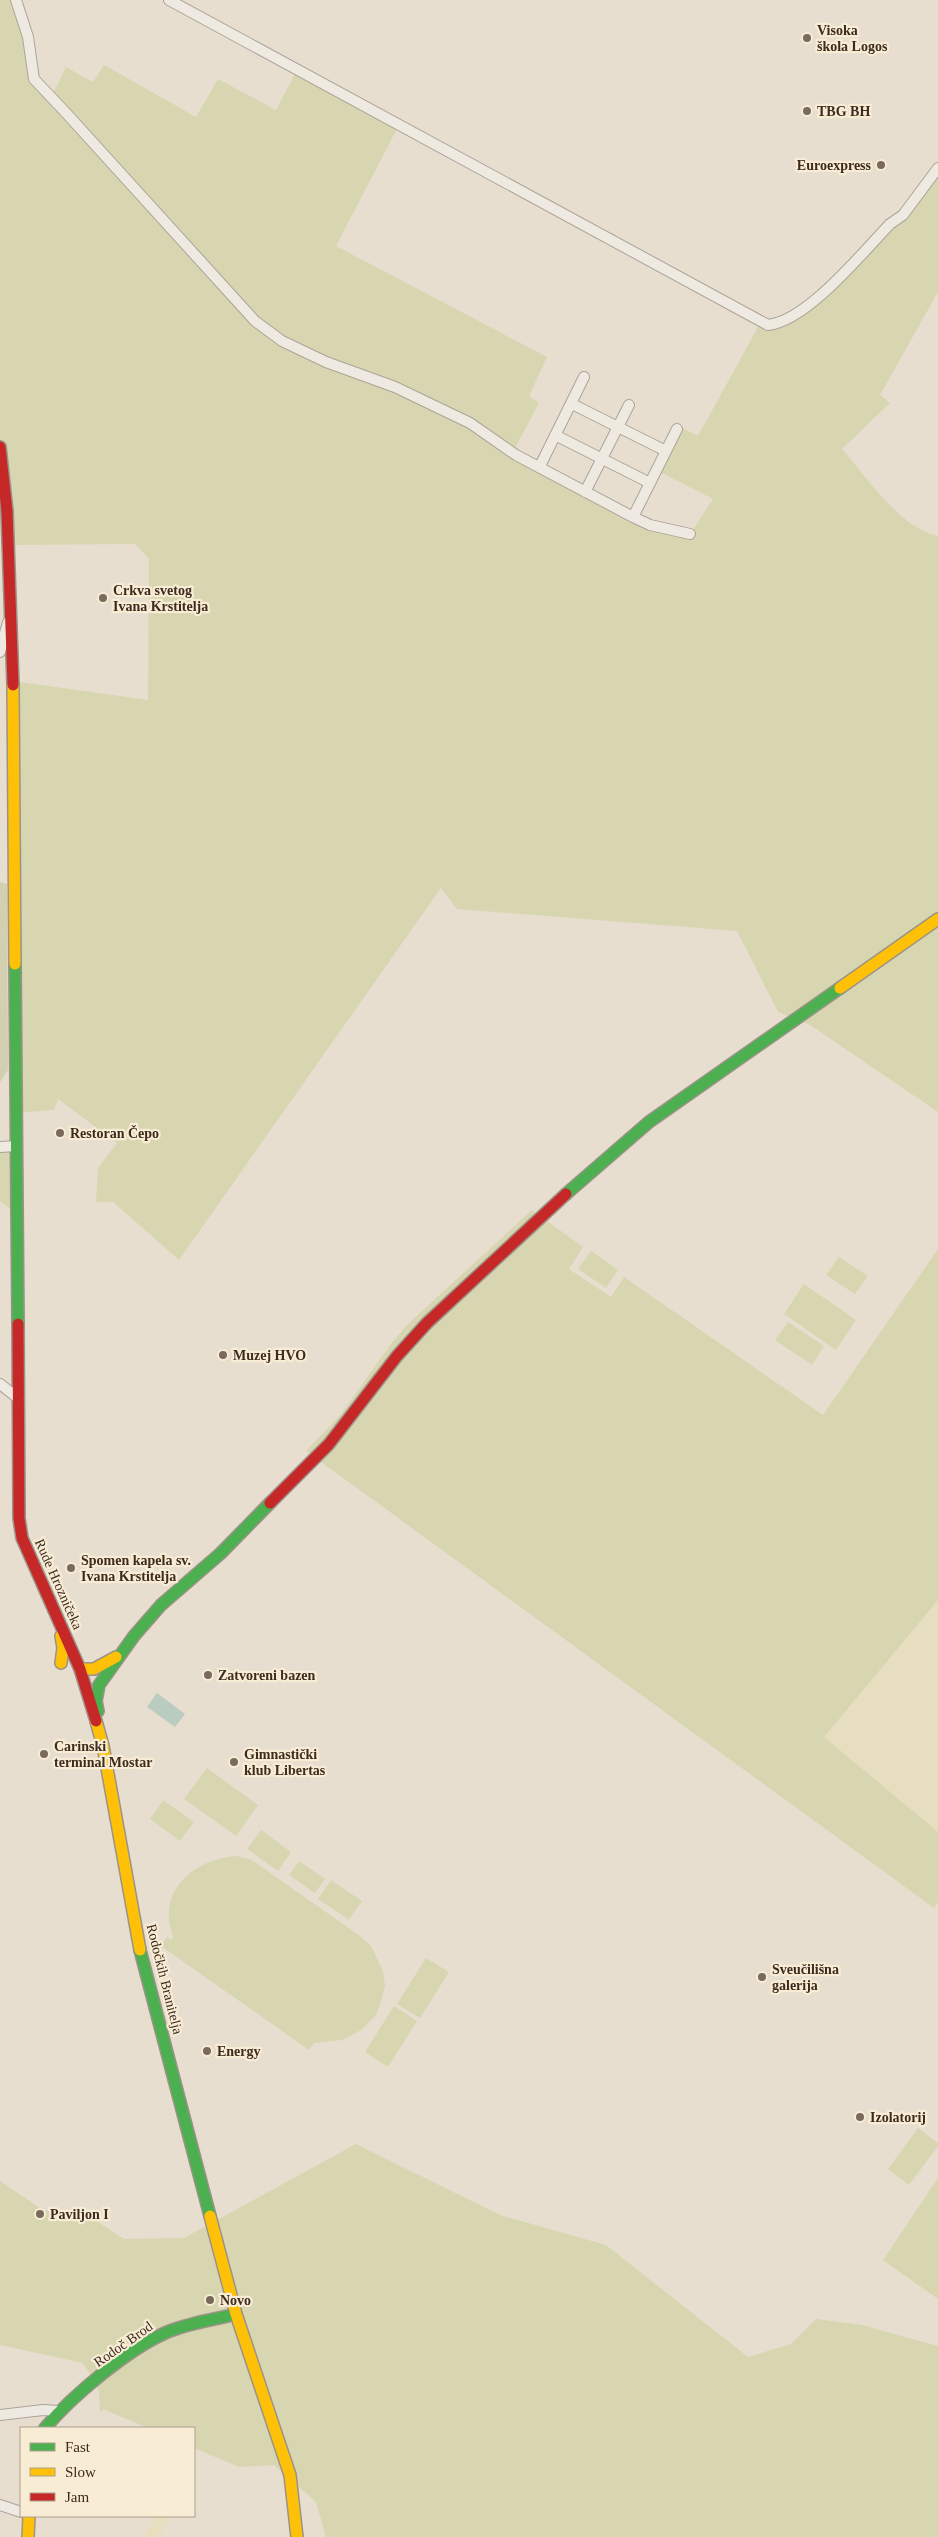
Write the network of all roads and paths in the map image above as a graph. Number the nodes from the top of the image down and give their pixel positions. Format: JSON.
{"nodes":[{"id":1,"x":16,"y":0,"type":"edge"},
{"id":2,"x":169,"y":0,"type":"edge"},
{"id":3,"x":938,"y":168,"type":"edge"},
{"id":4,"x":584,"y":377,"type":"dead end"},
{"id":5,"x":572,"y":404,"type":"junction"},
{"id":6,"x":629,"y":405,"type":"dead end"},
{"id":7,"x":618,"y":428,"type":"junction"},
{"id":8,"x":677,"y":429,"type":"dead end"},
{"id":9,"x":555,"y":435,"type":"junction"},
{"id":10,"x":0,"y":447,"type":"edge"},
{"id":11,"x":666,"y":451,"type":"junction"},
{"id":12,"x":602,"y":459,"type":"junction"},
{"id":13,"x":540,"y":466,"type":"junction"},
{"id":14,"x":650,"y":483,"type":"junction"},
{"id":15,"x":585,"y":492,"type":"junction"},
{"id":16,"x":4,"y":511,"type":"edge"},
{"id":17,"x":633,"y":516,"type":"junction"},
{"id":18,"x":690,"y":534,"type":"dead end"},
{"id":19,"x":10,"y":616,"type":"junction"},
{"id":20,"x":0,"y":652,"type":"edge"},
{"id":21,"x":938,"y":919,"type":"edge"},
{"id":22,"x":17,"y":1146,"type":"junction"},
{"id":23,"x":0,"y":1147,"type":"edge"},
{"id":24,"x":0,"y":1384,"type":"edge"},
{"id":25,"x":19,"y":1399,"type":"junction"},
{"id":26,"x":58,"y":1623,"type":"junction"},
{"id":27,"x":71,"y":1649,"type":"joint"},
{"id":28,"x":121,"y":1654,"type":"junction"},
{"id":29,"x":61,"y":1663,"type":"dead end"},
{"id":30,"x":80,"y":1669,"type":"junction"},
{"id":31,"x":104,"y":1676,"type":"junction"},
{"id":32,"x":84,"y":1681,"type":"junction"},
{"id":33,"x":101,"y":1740,"type":"junction"},
{"id":34,"x":236,"y":2314,"type":"junction"},
{"id":35,"x":59,"y":2411,"type":"junction"},
{"id":36,"x":0,"y":2414,"type":"edge"},
{"id":37,"x":46,"y":2427,"type":"edge"},
{"id":38,"x":0,"y":2505,"type":"edge"},
{"id":39,"x":20,"y":2512,"type":"edge"},
{"id":40,"x":29,"y":2517,"type":"edge"},
{"id":41,"x":28,"y":2537,"type":"edge"},
{"id":42,"x":297,"y":2537,"type":"edge"}],
"edges":[{"from":1,"to":13,"type":"street"},
{"from":2,"to":3,"type":"street"},
{"from":4,"to":5,"type":"street"},
{"from":5,"to":7,"type":"street"},
{"from":5,"to":9,"type":"street"},
{"from":6,"to":7,"type":"street"},
{"from":7,"to":11,"type":"street"},
{"from":7,"to":12,"type":"street"},
{"from":8,"to":11,"type":"street"},
{"from":9,"to":12,"type":"street"},
{"from":9,"to":13,"type":"street"},
{"from":10,"to":16,"type":"street","name":"Rude Hrozničeka"},
{"from":11,"to":14,"type":"street"},
{"from":12,"to":14,"type":"street"},
{"from":12,"to":15,"type":"street"},
{"from":13,"to":15,"type":"street"},
{"from":14,"to":17,"type":"street"},
{"from":15,"to":17,"type":"street"},
{"from":16,"to":19,"type":"street","name":"Rude Hrozničeka"},
{"from":17,"to":18,"type":"street"},
{"from":19,"to":20,"type":"street"},
{"from":19,"to":22,"type":"street","name":"Rude Hrozničeka"},
{"from":21,"to":28,"type":"street"},
{"from":22,"to":23,"type":"street"},
{"from":22,"to":25,"type":"street","name":"Rude Hrozničeka"},
{"from":24,"to":25,"type":"street"},
{"from":25,"to":26,"type":"street","name":"Rude Hrozničeka"},
{"from":26,"to":27,"type":"street","name":"Rude Hrozničeka"},
{"from":26,"to":29,"type":"street"},
{"from":27,"to":30,"type":"street","name":"Rodočkih Branitelja"},
{"from":28,"to":30,"type":"street"},
{"from":28,"to":31,"type":"street"},
{"from":30,"to":32,"type":"street","name":"Rodočkih Branitelja"},
{"from":31,"to":32,"type":"street"},
{"from":31,"to":33,"type":"street"},
{"from":32,"to":33,"type":"street","name":"Rodočkih Branitelja"},
{"from":33,"to":34,"type":"street","name":"Rodočkih Branitelja"},
{"from":34,"to":35,"type":"street","name":"Rodoč Brod"},
{"from":34,"to":42,"type":"street","name":"Rodočkih Branitelja"},
{"from":35,"to":36,"type":"street"},
{"from":35,"to":37,"type":"street","name":"Rodoč Brod"},
{"from":38,"to":39,"type":"street"},
{"from":40,"to":41,"type":"street"}]}
